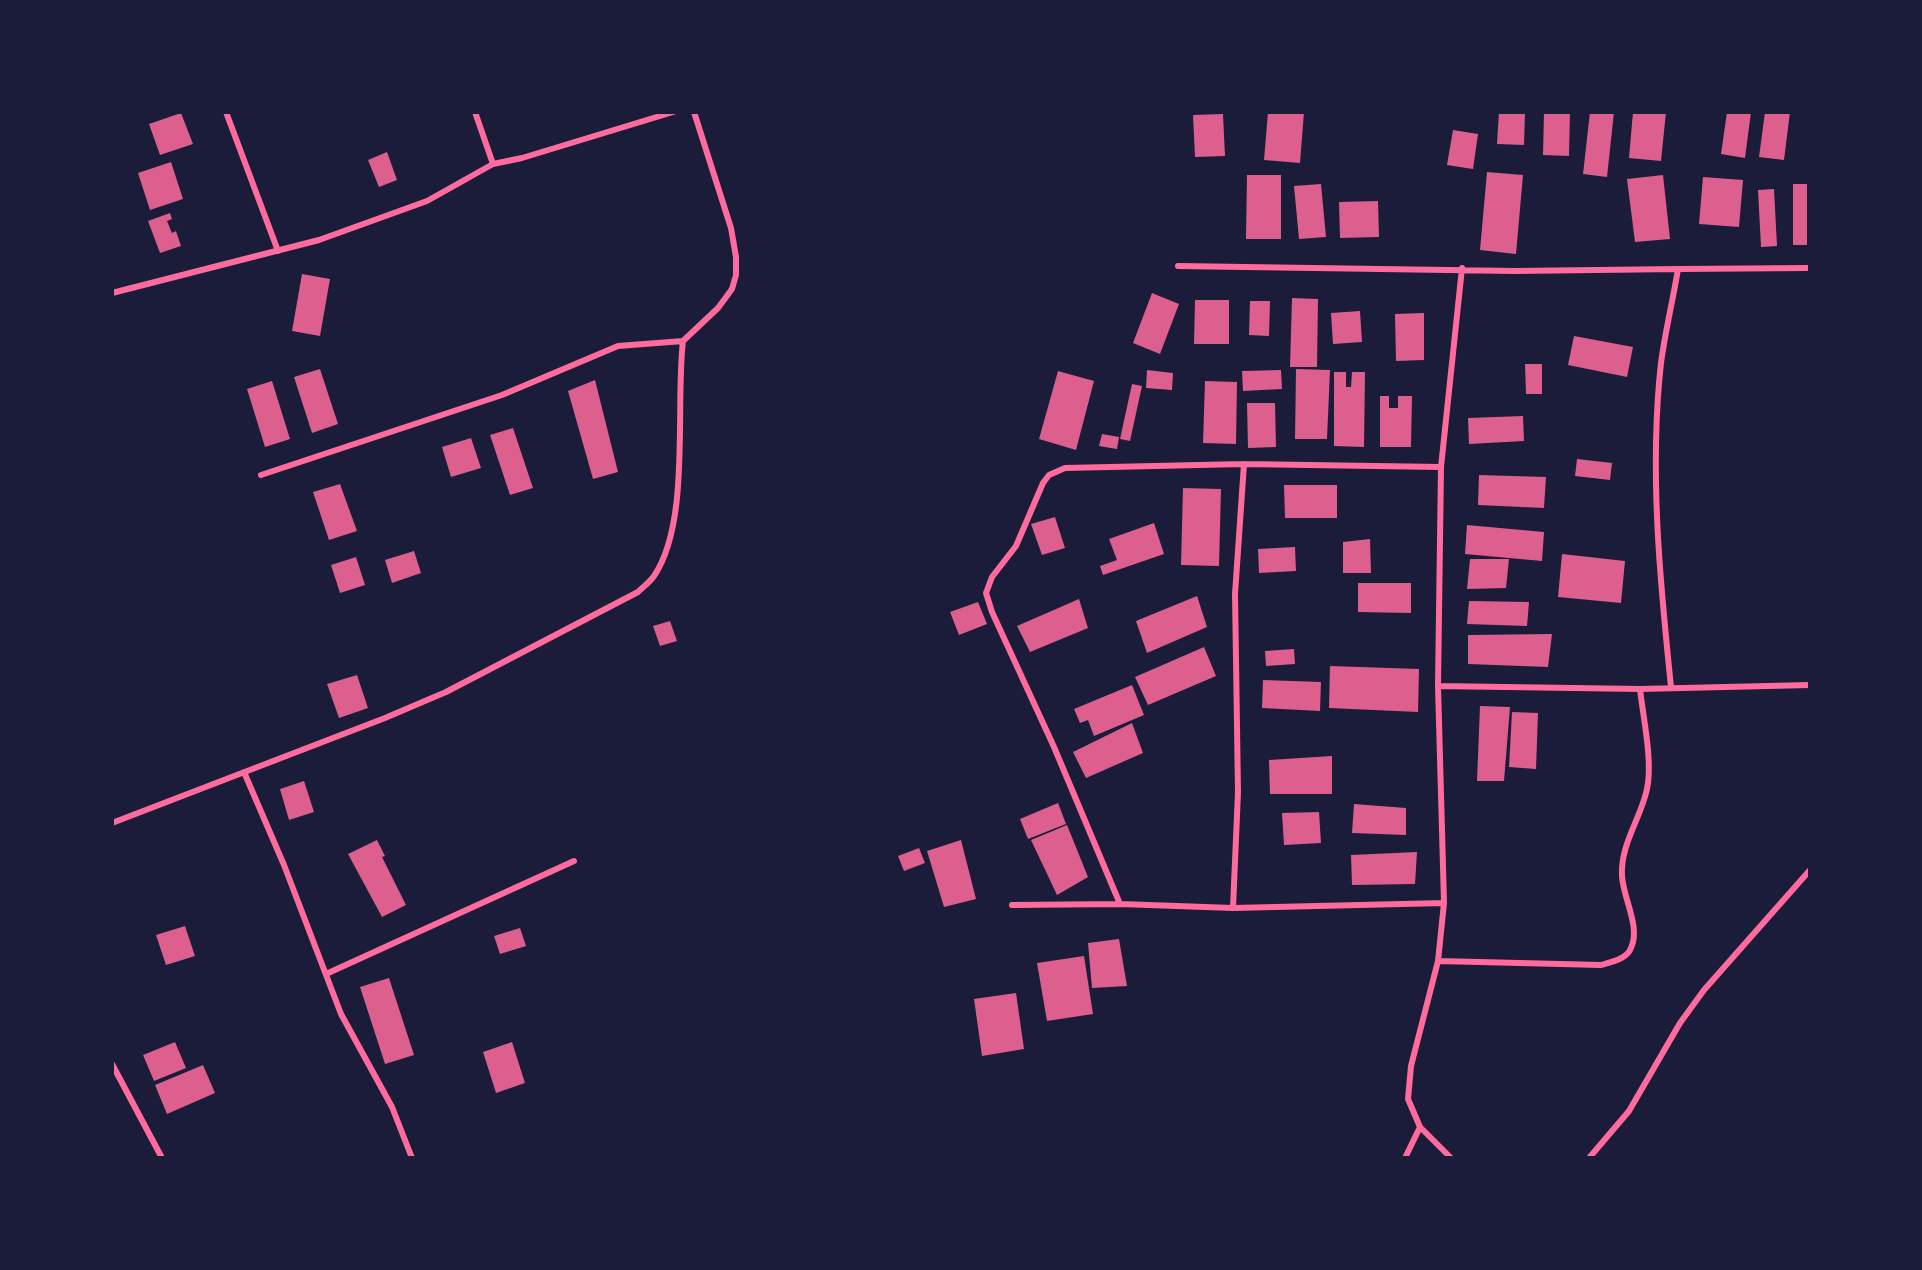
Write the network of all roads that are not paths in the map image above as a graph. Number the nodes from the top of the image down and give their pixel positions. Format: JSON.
{"nodes":[{"id":1,"x":226,"y":112,"type":"edge"},
{"id":2,"x":474,"y":112,"type":"edge"},
{"id":3,"x":673,"y":112,"type":"edge"},
{"id":4,"x":694,"y":112,"type":"edge"},
{"id":5,"x":492,"y":164,"type":"junction"},
{"id":6,"x":278,"y":251,"type":"junction"},
{"id":7,"x":1178,"y":266,"type":"dead end"},
{"id":8,"x":1462,"y":268,"type":"junction"},
{"id":9,"x":1809,"y":268,"type":"edge"},
{"id":10,"x":1678,"y":269,"type":"junction"},
{"id":11,"x":112,"y":293,"type":"edge"},
{"id":12,"x":683,"y":341,"type":"junction"},
{"id":13,"x":1244,"y":464,"type":"junction"},
{"id":14,"x":1441,"y":466,"type":"junction"},
{"id":15,"x":261,"y":476,"type":"dead end"},
{"id":16,"x":1809,"y":685,"type":"edge"},
{"id":17,"x":1438,"y":686,"type":"junction"},
{"id":18,"x":1671,"y":687,"type":"junction"},
{"id":19,"x":1640,"y":688,"type":"junction"},
{"id":20,"x":244,"y":772,"type":"junction"},
{"id":21,"x":112,"y":823,"type":"edge"},
{"id":22,"x":574,"y":861,"type":"dead end"},
{"id":23,"x":1809,"y":870,"type":"edge"},
{"id":24,"x":1444,"y":903,"type":"junction"},
{"id":25,"x":1120,"y":904,"type":"junction"},
{"id":26,"x":1012,"y":905,"type":"dead end"},
{"id":27,"x":1233,"y":908,"type":"junction"},
{"id":28,"x":1438,"y":961,"type":"junction"},
{"id":29,"x":326,"y":974,"type":"junction"},
{"id":30,"x":112,"y":1064,"type":"edge"},
{"id":31,"x":1420,"y":1126,"type":"junction"},
{"id":32,"x":162,"y":1158,"type":"edge"},
{"id":33,"x":412,"y":1158,"type":"edge"},
{"id":34,"x":1405,"y":1158,"type":"edge"},
{"id":35,"x":1451,"y":1158,"type":"edge"},
{"id":36,"x":1589,"y":1158,"type":"edge"}],
"edges":[{"from":1,"to":6,"type":"street"},
{"from":2,"to":5,"type":"street"},
{"from":3,"to":5,"type":"street"},
{"from":4,"to":12,"type":"street"},
{"from":5,"to":6,"type":"street"},
{"from":6,"to":11,"type":"street"},
{"from":7,"to":8,"type":"street"},
{"from":8,"to":10,"type":"street"},
{"from":8,"to":14,"type":"street"},
{"from":9,"to":10,"type":"street"},
{"from":10,"to":18,"type":"street"},
{"from":12,"to":15,"type":"street"},
{"from":12,"to":20,"type":"street"},
{"from":13,"to":14,"type":"street"},
{"from":13,"to":25,"type":"street"},
{"from":13,"to":27,"type":"street"},
{"from":14,"to":17,"type":"street"},
{"from":16,"to":18,"type":"street"},
{"from":17,"to":19,"type":"street"},
{"from":17,"to":24,"type":"street"},
{"from":18,"to":19,"type":"street"},
{"from":19,"to":28,"type":"street"},
{"from":20,"to":21,"type":"street"},
{"from":20,"to":29,"type":"street"},
{"from":22,"to":29,"type":"street"},
{"from":23,"to":36,"type":"street"},
{"from":24,"to":27,"type":"street"},
{"from":24,"to":28,"type":"street"},
{"from":25,"to":26,"type":"street"},
{"from":25,"to":27,"type":"street"},
{"from":28,"to":31,"type":"street"},
{"from":29,"to":33,"type":"street"},
{"from":30,"to":32,"type":"street"},
{"from":31,"to":34,"type":"street"},
{"from":31,"to":35,"type":"street"}]}
